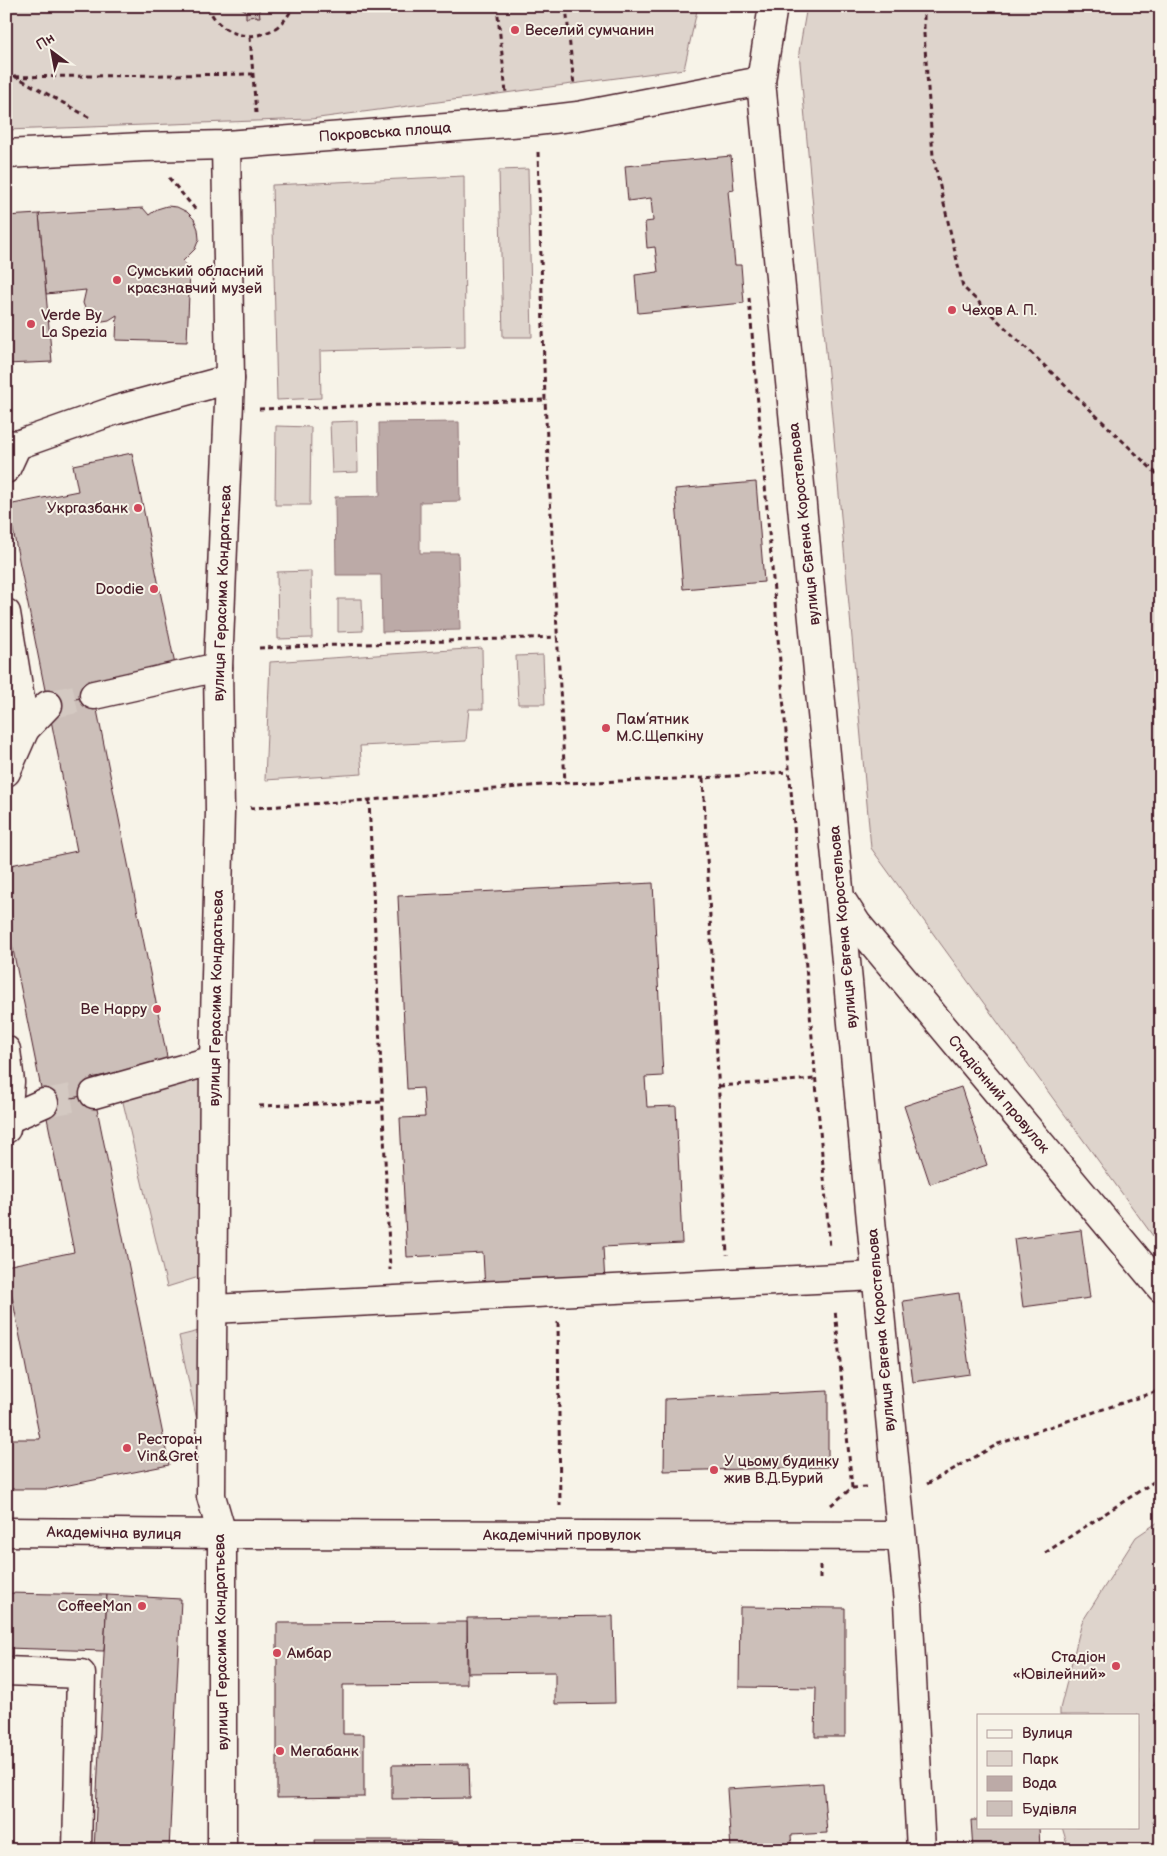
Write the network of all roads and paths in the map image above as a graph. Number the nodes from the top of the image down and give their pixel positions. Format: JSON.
{"nodes":[{"id":1,"x":208,"y":6,"type":"edge"},
{"id":2,"x":292,"y":6,"type":"edge"},
{"id":3,"x":497,"y":6,"type":"edge"},
{"id":4,"x":566,"y":6,"type":"edge"},
{"id":5,"x":773,"y":6,"type":"edge"},
{"id":6,"x":924,"y":6,"type":"edge"},
{"id":7,"x":250,"y":37,"type":"junction"},
{"id":8,"x":252,"y":74,"type":"junction"},
{"id":9,"x":6,"y":77,"type":"edge"},
{"id":10,"x":761,"y":81,"type":"junction"},
{"id":11,"x":578,"y":116,"type":"junction"},
{"id":12,"x":509,"y":123,"type":"junction"},
{"id":13,"x":259,"y":142,"type":"junction"},
{"id":14,"x":226,"y":145,"type":"junction"},
{"id":15,"x":538,"y":147,"type":"dead end"},
{"id":16,"x":6,"y":154,"type":"edge"},
{"id":17,"x":748,"y":294,"type":"dead end"},
{"id":18,"x":230,"y":379,"type":"junction"},
{"id":19,"x":545,"y":400,"type":"junction"},
{"id":20,"x":259,"y":409,"type":"dead end"},
{"id":21,"x":10,"y":453,"type":"edge"},
{"id":22,"x":1161,"y":478,"type":"edge"},
{"id":23,"x":6,"y":613,"type":"edge"},
{"id":24,"x":557,"y":638,"type":"junction"},
{"id":25,"x":259,"y":648,"type":"dead end"},
{"id":26,"x":218,"y":668,"type":"junction"},
{"id":27,"x":94,"y":695,"type":"tunnel mouth"},
{"id":28,"x":48,"y":705,"type":"tunnel mouth"},
{"id":29,"x":25,"y":729,"type":"junction"},
{"id":30,"x":6,"y":772,"type":"edge"},
{"id":31,"x":788,"y":772,"type":"junction"},
{"id":32,"x":703,"y":778,"type":"junction"},
{"id":33,"x":565,"y":783,"type":"junction"},
{"id":34,"x":369,"y":800,"type":"junction"},
{"id":35,"x":220,"y":811,"type":"junction"},
{"id":36,"x":840,"y":897,"type":"junction"},
{"id":37,"x":6,"y":1050,"type":"edge"},
{"id":38,"x":214,"y":1060,"type":"junction"},
{"id":39,"x":814,"y":1078,"type":"junction"},
{"id":40,"x":8,"y":1081,"type":"edge"},
{"id":41,"x":718,"y":1086,"type":"junction"},
{"id":42,"x":94,"y":1094,"type":"tunnel mouth"},
{"id":43,"x":382,"y":1102,"type":"junction"},
{"id":44,"x":44,"y":1104,"type":"tunnel mouth"},
{"id":45,"x":260,"y":1106,"type":"dead end"},
{"id":46,"x":7,"y":1124,"type":"edge"},
{"id":47,"x":876,"y":1276,"type":"junction"},
{"id":48,"x":832,"y":1278,"type":"junction"},
{"id":49,"x":728,"y":1283,"type":"junction"},
{"id":50,"x":1161,"y":1288,"type":"edge"},
{"id":51,"x":558,"y":1292,"type":"junction"},
{"id":52,"x":391,"y":1300,"type":"junction"},
{"id":53,"x":213,"y":1309,"type":"junction"},
{"id":54,"x":1161,"y":1390,"type":"edge"},
{"id":55,"x":998,"y":1444,"type":"dead end"},
{"id":56,"x":1161,"y":1477,"type":"edge"},
{"id":57,"x":6,"y":1532,"type":"edge"},
{"id":58,"x":222,"y":1534,"type":"junction"},
{"id":59,"x":560,"y":1535,"type":"junction"},
{"id":60,"x":820,"y":1536,"type":"junction"},
{"id":61,"x":901,"y":1536,"type":"junction"},
{"id":62,"x":1045,"y":1553,"type":"dead end"},
{"id":63,"x":820,"y":1579,"type":"dead end"},
{"id":64,"x":6,"y":1671,"type":"edge"},
{"id":65,"x":77,"y":1850,"type":"edge"},
{"id":66,"x":222,"y":1850,"type":"edge"},
{"id":67,"x":922,"y":1850,"type":"edge"}],
"edges":[{"from":1,"to":7,"type":"path"},
{"from":2,"to":7,"type":"path"},
{"from":3,"to":12,"type":"path"},
{"from":4,"to":11,"type":"path"},
{"from":5,"to":10,"type":"street","name":"вулиця Євгена Коростельова"},
{"from":6,"to":22,"type":"path"},
{"from":7,"to":8,"type":"path"},
{"from":8,"to":9,"type":"path"},
{"from":8,"to":13,"type":"path"},
{"from":10,"to":11,"type":"street","name":"Покровська площа"},
{"from":10,"to":36,"type":"street","name":"вулиця Євгена Коростельова"},
{"from":11,"to":12,"type":"street","name":"Покровська площа"},
{"from":12,"to":13,"type":"street","name":"Покровська площа"},
{"from":13,"to":14,"type":"street","name":"Покровська площа"},
{"from":14,"to":16,"type":"street","name":"Покровська площа"},
{"from":14,"to":18,"type":"street","name":"вулиця Герасима Кондратьєва"},
{"from":15,"to":19,"type":"path"},
{"from":17,"to":31,"type":"path"},
{"from":18,"to":21,"type":"street"},
{"from":18,"to":26,"type":"street","name":"вулиця Герасима Кондратьєва"},
{"from":19,"to":20,"type":"path"},
{"from":19,"to":24,"type":"path"},
{"from":23,"to":29,"type":"street"},
{"from":24,"to":25,"type":"path"},
{"from":24,"to":33,"type":"path"},
{"from":26,"to":27,"type":"street"},
{"from":26,"to":35,"type":"street","name":"вулиця Герасима Кондратьєва"},
{"from":28,"to":29,"type":"street"},
{"from":29,"to":30,"type":"street"},
{"from":31,"to":32,"type":"path"},
{"from":31,"to":39,"type":"path"},
{"from":32,"to":33,"type":"path"},
{"from":32,"to":41,"type":"path"},
{"from":33,"to":34,"type":"path"},
{"from":34,"to":35,"type":"path"},
{"from":34,"to":43,"type":"path"},
{"from":35,"to":38,"type":"street","name":"вулиця Герасима Кондратьєва"},
{"from":36,"to":47,"type":"street","name":"вулиця Євгена Коростельова"},
{"from":36,"to":50,"type":"street","name":"Стадіонний провулок"},
{"from":37,"to":40,"type":"street"},
{"from":38,"to":42,"type":"street"},
{"from":38,"to":53,"type":"street","name":"вулиця Герасима Кондратьєва"},
{"from":39,"to":41,"type":"path"},
{"from":39,"to":48,"type":"path"},
{"from":40,"to":46,"type":"street"},
{"from":41,"to":49,"type":"path"},
{"from":43,"to":45,"type":"path"},
{"from":43,"to":52,"type":"path"},
{"from":44,"to":46,"type":"street"},
{"from":47,"to":48,"type":"street"},
{"from":47,"to":61,"type":"street","name":"вулиця Євгена Коростельова"},
{"from":48,"to":49,"type":"street"},
{"from":48,"to":60,"type":"path"},
{"from":49,"to":51,"type":"street"},
{"from":51,"to":52,"type":"street"},
{"from":51,"to":59,"type":"path"},
{"from":52,"to":53,"type":"street"},
{"from":53,"to":58,"type":"street","name":"вулиця Герасима Кондратьєва"},
{"from":54,"to":55,"type":"path"},
{"from":56,"to":62,"type":"path"},
{"from":57,"to":58,"type":"street","name":"Академічна вулиця"},
{"from":58,"to":59,"type":"street","name":"Академічний провулок"},
{"from":58,"to":66,"type":"street","name":"вулиця Герасима Кондратьєва"},
{"from":59,"to":60,"type":"street","name":"Академічний провулок"},
{"from":60,"to":61,"type":"street","name":"Академічний провулок"},
{"from":60,"to":63,"type":"path"},
{"from":61,"to":67,"type":"street","name":"вулиця Євгена Коростельова"},
{"from":64,"to":65,"type":"street"}]}
